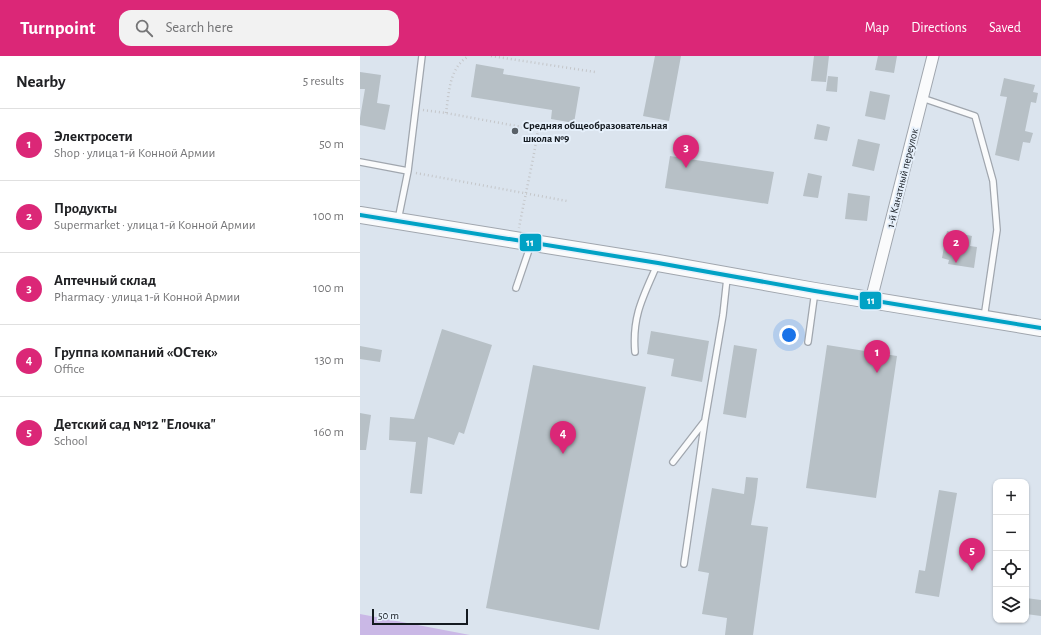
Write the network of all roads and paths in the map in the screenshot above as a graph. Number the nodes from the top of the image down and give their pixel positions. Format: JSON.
{"nodes":[{"id":1,"x":422,"y":56,"type":"edge"},
{"id":2,"x":469,"y":56,"type":"edge"},
{"id":3,"x":491,"y":56,"type":"edge"},
{"id":4,"x":933,"y":56,"type":"edge"},
{"id":5,"x":595,"y":72,"type":"dead end"},
{"id":6,"x":922,"y":98,"type":"junction"},
{"id":7,"x":415,"y":109,"type":"junction"},
{"id":8,"x":446,"y":113,"type":"junction"},
{"id":9,"x":360,"y":162,"type":"edge"},
{"id":10,"x":408,"y":171,"type":"junction"},
{"id":11,"x":525,"y":194,"type":"junction"},
{"id":12,"x":567,"y":201,"type":"dead end"},
{"id":13,"x":360,"y":215,"type":"edge"},
{"id":14,"x":398,"y":221,"type":"junction"},
{"id":15,"x":524,"y":241,"type":"junction"},
{"id":16,"x":658,"y":263,"type":"junction"},
{"id":17,"x":727,"y":275,"type":"junction"},
{"id":18,"x":516,"y":288,"type":"dead end"},
{"id":19,"x":815,"y":291,"type":"junction"},
{"id":20,"x":871,"y":300,"type":"junction"},
{"id":21,"x":984,"y":318,"type":"junction"},
{"id":22,"x":1041,"y":328,"type":"edge"},
{"id":23,"x":808,"y":342,"type":"dead end"},
{"id":24,"x":635,"y":352,"type":"dead end"},
{"id":25,"x":705,"y":420,"type":"junction"},
{"id":26,"x":673,"y":462,"type":"dead end"},
{"id":27,"x":684,"y":564,"type":"dead end"}],
"edges":[{"from":1,"to":7,"type":"lane"},
{"from":2,"to":8,"type":"path"},
{"from":3,"to":5,"type":"path"},
{"from":4,"to":6,"type":"street","name":"1-й Канатный переулок"},
{"from":6,"to":20,"type":"street","name":"1-й Канатный переулок"},
{"from":6,"to":21,"type":"lane"},
{"from":7,"to":8,"type":"path"},
{"from":7,"to":10,"type":"lane"},
{"from":8,"to":11,"type":"path"},
{"from":9,"to":10,"type":"lane"},
{"from":10,"to":11,"type":"path"},
{"from":10,"to":14,"type":"lane"},
{"from":11,"to":12,"type":"path"},
{"from":11,"to":15,"type":"path"},
{"from":13,"to":14,"type":"main road"},
{"from":14,"to":15,"type":"main road"},
{"from":15,"to":16,"type":"main road"},
{"from":15,"to":18,"type":"lane"},
{"from":16,"to":17,"type":"main road"},
{"from":16,"to":24,"type":"lane"},
{"from":17,"to":19,"type":"main road"},
{"from":17,"to":25,"type":"lane"},
{"from":19,"to":20,"type":"main road"},
{"from":19,"to":23,"type":"lane"},
{"from":20,"to":21,"type":"main road"},
{"from":21,"to":22,"type":"main road"},
{"from":25,"to":26,"type":"lane"},
{"from":25,"to":27,"type":"lane"}]}
